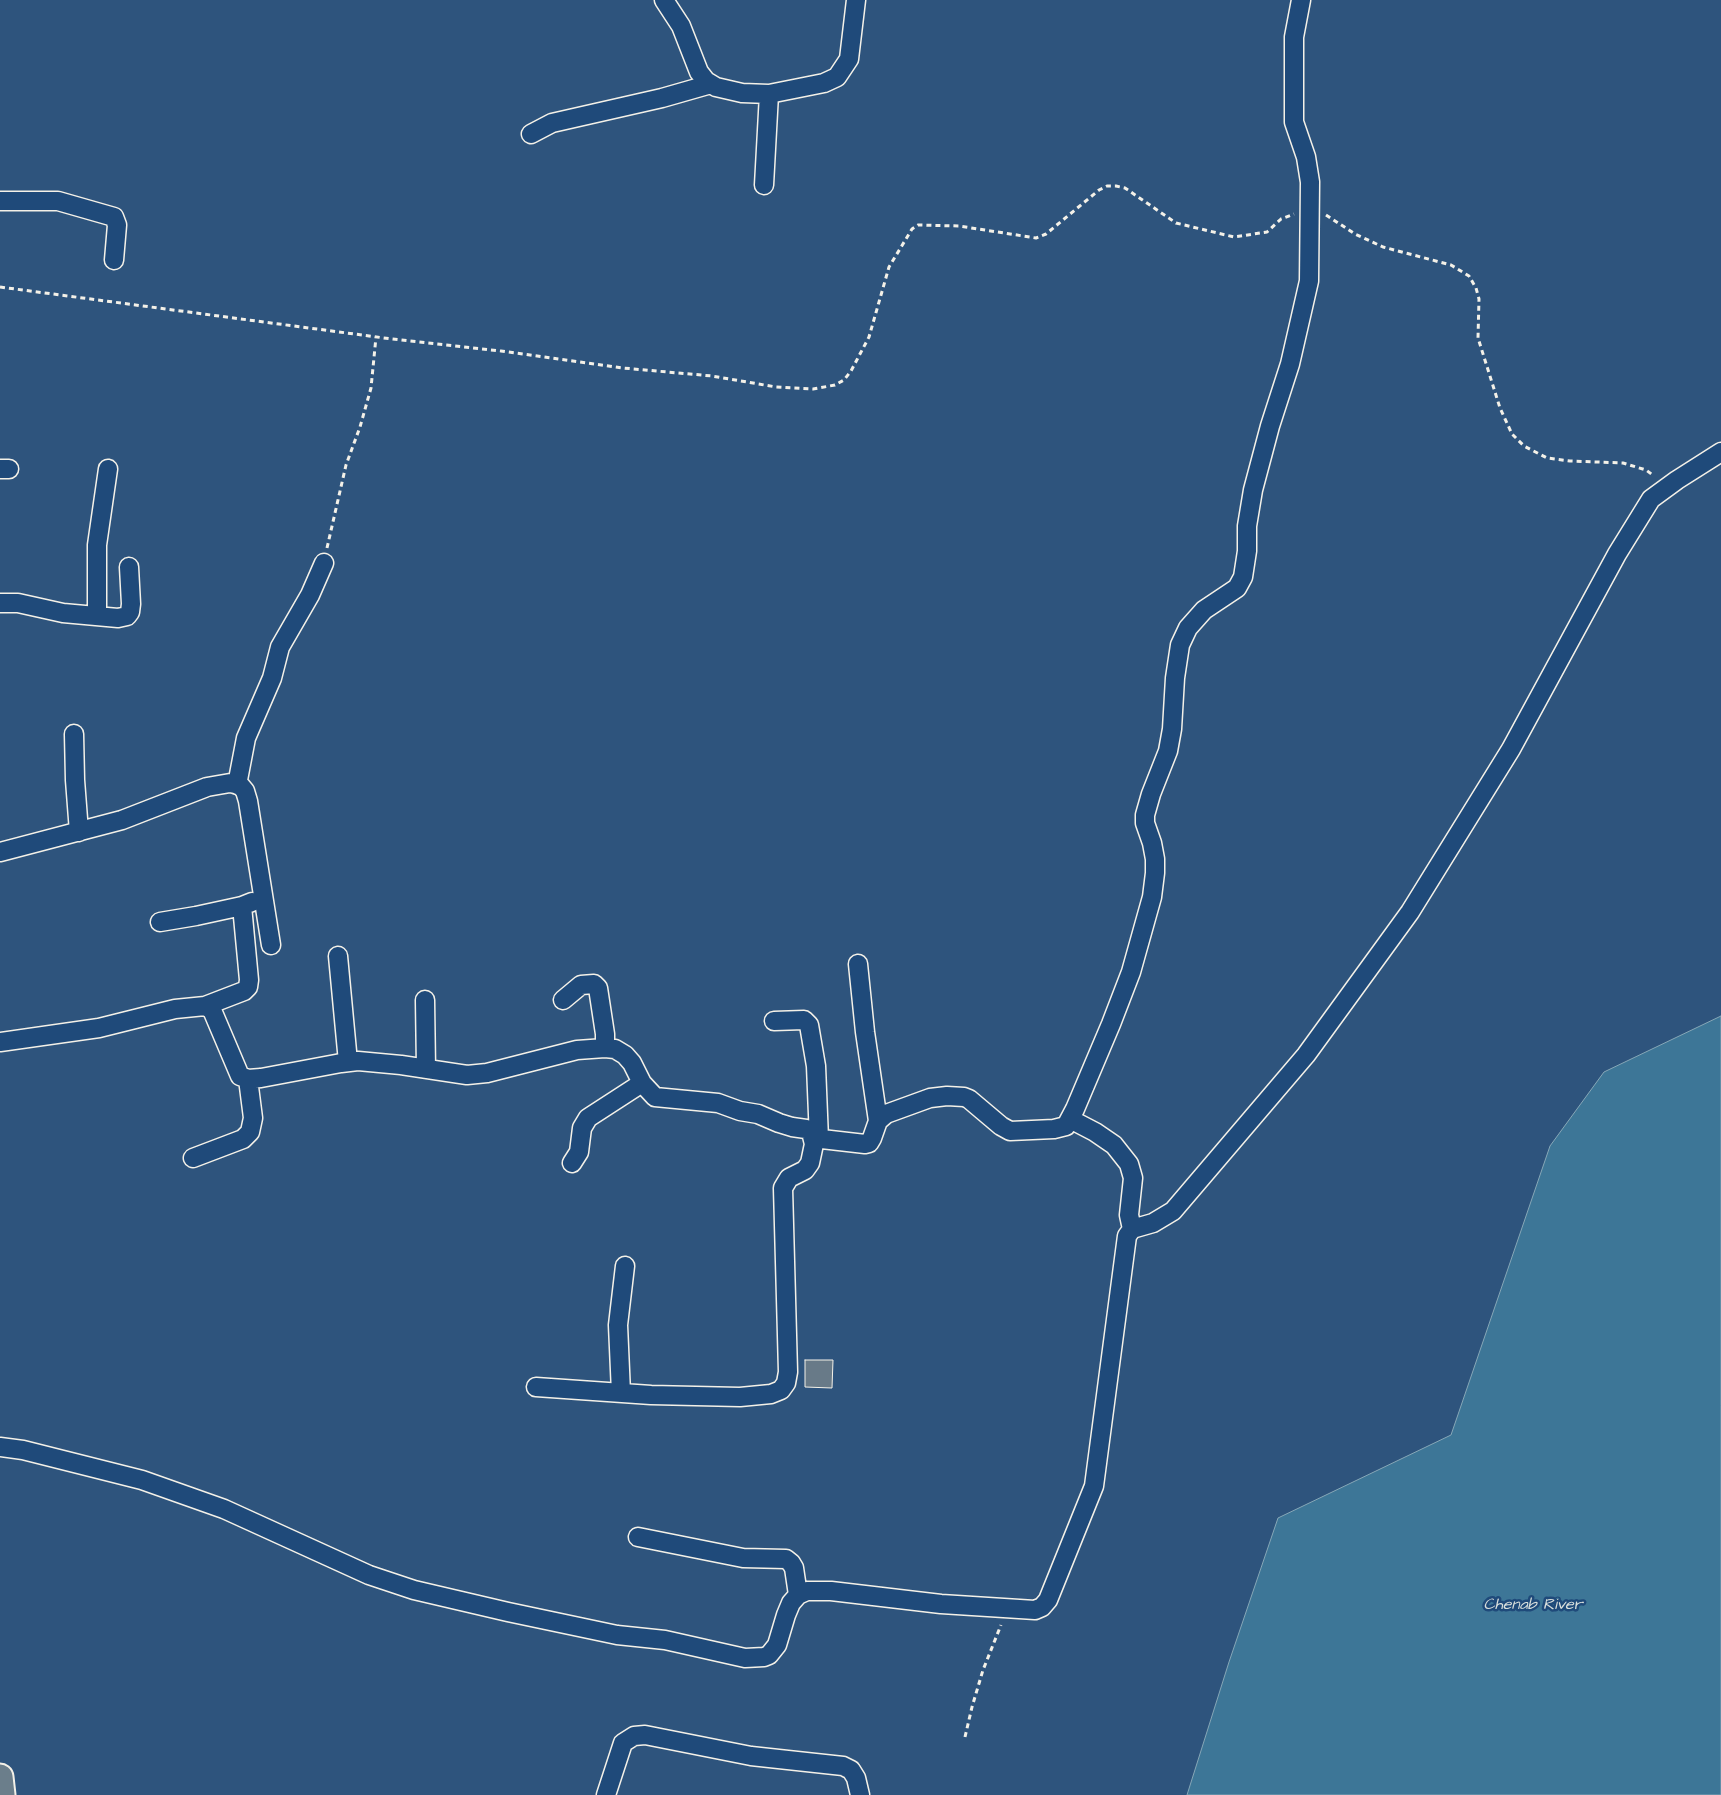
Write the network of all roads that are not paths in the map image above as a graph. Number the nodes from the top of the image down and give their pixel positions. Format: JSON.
{"nodes":[{"id":1,"x":664,"y":0,"type":"edge"},
{"id":2,"x":856,"y":0,"type":"edge"},
{"id":3,"x":1301,"y":0,"type":"edge"},
{"id":4,"x":711,"y":84,"type":"junction"},
{"id":5,"x":769,"y":94,"type":"junction"},
{"id":6,"x":531,"y":134,"type":"dead end"},
{"id":7,"x":764,"y":185,"type":"dead end"},
{"id":8,"x":0,"y":201,"type":"edge"},
{"id":9,"x":114,"y":260,"type":"dead end"},
{"id":10,"x":1721,"y":452,"type":"edge"},
{"id":11,"x":108,"y":469,"type":"dead end"},
{"id":12,"x":324,"y":563,"type":"road end"},
{"id":13,"x":129,"y":567,"type":"dead end"},
{"id":14,"x":0,"y":603,"type":"edge"},
{"id":15,"x":97,"y":616,"type":"junction"},
{"id":16,"x":74,"y":734,"type":"dead end"},
{"id":17,"x":237,"y":785,"type":"junction"},
{"id":18,"x":79,"y":832,"type":"junction"},
{"id":19,"x":0,"y":852,"type":"edge"},
{"id":20,"x":264,"y":897,"type":"junction"},
{"id":21,"x":242,"y":906,"type":"junction"},
{"id":22,"x":160,"y":922,"type":"dead end"},
{"id":23,"x":271,"y":945,"type":"dead end"},
{"id":24,"x":338,"y":956,"type":"dead end"},
{"id":25,"x":858,"y":964,"type":"dead end"},
{"id":26,"x":425,"y":1000,"type":"dead end"},
{"id":27,"x":563,"y":1000,"type":"dead end"},
{"id":28,"x":205,"y":1006,"type":"junction"},
{"id":29,"x":774,"y":1020,"type":"dead end"},
{"id":30,"x":0,"y":1042,"type":"edge"},
{"id":31,"x":605,"y":1048,"type":"junction"},
{"id":32,"x":348,"y":1062,"type":"junction"},
{"id":33,"x":426,"y":1068,"type":"junction"},
{"id":34,"x":248,"y":1079,"type":"junction"},
{"id":35,"x":642,"y":1083,"type":"junction"},
{"id":36,"x":1070,"y":1119,"type":"junction"},
{"id":37,"x":878,"y":1121,"type":"junction"},
{"id":38,"x":816,"y":1139,"type":"junction"},
{"id":39,"x":193,"y":1158,"type":"dead end"},
{"id":40,"x":572,"y":1163,"type":"dead end"},
{"id":41,"x":1132,"y":1229,"type":"junction"},
{"id":42,"x":625,"y":1266,"type":"dead end"},
{"id":43,"x":536,"y":1387,"type":"dead end"},
{"id":44,"x":621,"y":1393,"type":"junction"},
{"id":45,"x":0,"y":1447,"type":"edge"},
{"id":46,"x":638,"y":1537,"type":"dead end"},
{"id":47,"x":798,"y":1595,"type":"junction"},
{"id":48,"x":0,"y":1777,"type":"edge"},
{"id":49,"x":2,"y":1795,"type":"edge"},
{"id":50,"x":606,"y":1795,"type":"edge"},
{"id":51,"x":860,"y":1795,"type":"edge"}],
"edges":[{"from":1,"to":4,"type":"street"},
{"from":2,"to":5,"type":"street"},
{"from":3,"to":36,"type":"street"},
{"from":4,"to":5,"type":"street"},
{"from":4,"to":6,"type":"street"},
{"from":5,"to":7,"type":"street"},
{"from":8,"to":9,"type":"street"},
{"from":10,"to":41,"type":"street"},
{"from":11,"to":15,"type":"street"},
{"from":12,"to":17,"type":"street"},
{"from":13,"to":15,"type":"street"},
{"from":14,"to":15,"type":"street"},
{"from":16,"to":18,"type":"street"},
{"from":17,"to":18,"type":"street"},
{"from":17,"to":20,"type":"street"},
{"from":18,"to":19,"type":"street"},
{"from":20,"to":21,"type":"street"},
{"from":20,"to":23,"type":"street"},
{"from":21,"to":22,"type":"street"},
{"from":21,"to":28,"type":"street"},
{"from":24,"to":32,"type":"street"},
{"from":25,"to":37,"type":"street"},
{"from":26,"to":33,"type":"street"},
{"from":27,"to":31,"type":"street"},
{"from":28,"to":30,"type":"street"},
{"from":28,"to":34,"type":"street"},
{"from":29,"to":38,"type":"street"},
{"from":31,"to":33,"type":"street"},
{"from":31,"to":35,"type":"street"},
{"from":32,"to":33,"type":"street"},
{"from":32,"to":34,"type":"street"},
{"from":34,"to":39,"type":"street"},
{"from":35,"to":38,"type":"street"},
{"from":35,"to":40,"type":"street"},
{"from":36,"to":37,"type":"street"},
{"from":36,"to":41,"type":"street"},
{"from":37,"to":38,"type":"street"},
{"from":38,"to":44,"type":"street"},
{"from":41,"to":47,"type":"street"},
{"from":42,"to":44,"type":"street"},
{"from":43,"to":44,"type":"street"},
{"from":45,"to":47,"type":"street"},
{"from":46,"to":47,"type":"street"},
{"from":48,"to":49,"type":"highway"},
{"from":50,"to":51,"type":"street"}]}
